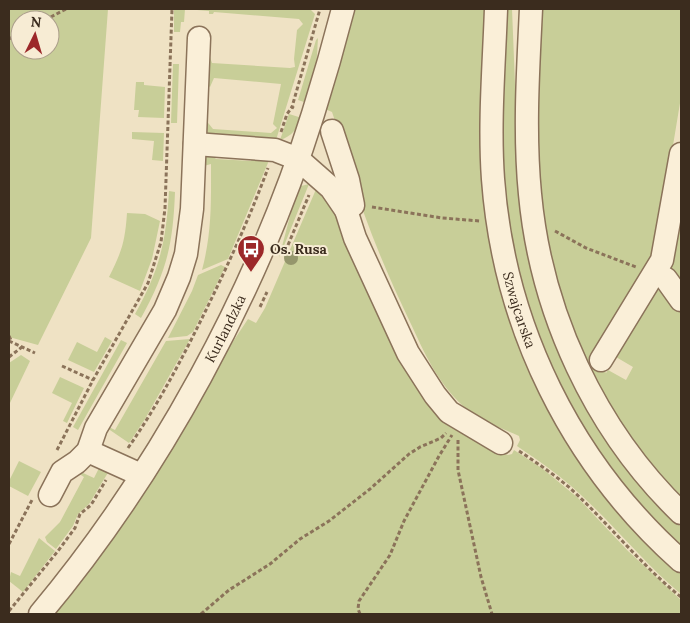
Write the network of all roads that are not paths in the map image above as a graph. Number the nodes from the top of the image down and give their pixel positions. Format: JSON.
{"nodes":[{"id":1,"x":343,"y":9,"type":"edge"},
{"id":2,"x":496,"y":9,"type":"edge"},
{"id":3,"x":531,"y":9,"type":"edge"},
{"id":4,"x":199,"y":38,"type":"dead end"},
{"id":5,"x":332,"y":131,"type":"dead end"},
{"id":6,"x":195,"y":144,"type":"junction"},
{"id":7,"x":681,"y":154,"type":"edge"},
{"id":8,"x":298,"y":159,"type":"junction"},
{"id":9,"x":349,"y":207,"type":"junction"},
{"id":10,"x":656,"y":272,"type":"junction"},
{"id":11,"x":681,"y":300,"type":"edge"},
{"id":12,"x":601,"y":360,"type":"dead end"},
{"id":13,"x":501,"y":443,"type":"road end"},
{"id":14,"x":88,"y":450,"type":"junction"},
{"id":15,"x":141,"y":475,"type":"junction"},
{"id":16,"x":42,"y":494,"type":"road end"},
{"id":17,"x":681,"y":513,"type":"edge"},
{"id":18,"x":681,"y":561,"type":"edge"},
{"id":19,"x":40,"y":614,"type":"edge"}],
"edges":[{"from":1,"to":8,"type":"street","name":"Kurlandzka"},
{"from":2,"to":18,"type":"street","name":"Szwajcarska"},
{"from":3,"to":17,"type":"street"},
{"from":4,"to":6,"type":"street"},
{"from":5,"to":9,"type":"street"},
{"from":6,"to":8,"type":"street"},
{"from":6,"to":14,"type":"street"},
{"from":7,"to":10,"type":"street"},
{"from":8,"to":9,"type":"street"},
{"from":8,"to":15,"type":"street","name":"Kurlandzka"},
{"from":9,"to":13,"type":"street"},
{"from":10,"to":11,"type":"street"},
{"from":10,"to":12,"type":"street"},
{"from":14,"to":15,"type":"street"},
{"from":14,"to":16,"type":"street"},
{"from":15,"to":19,"type":"street","name":"Kurlandzka"}]}
